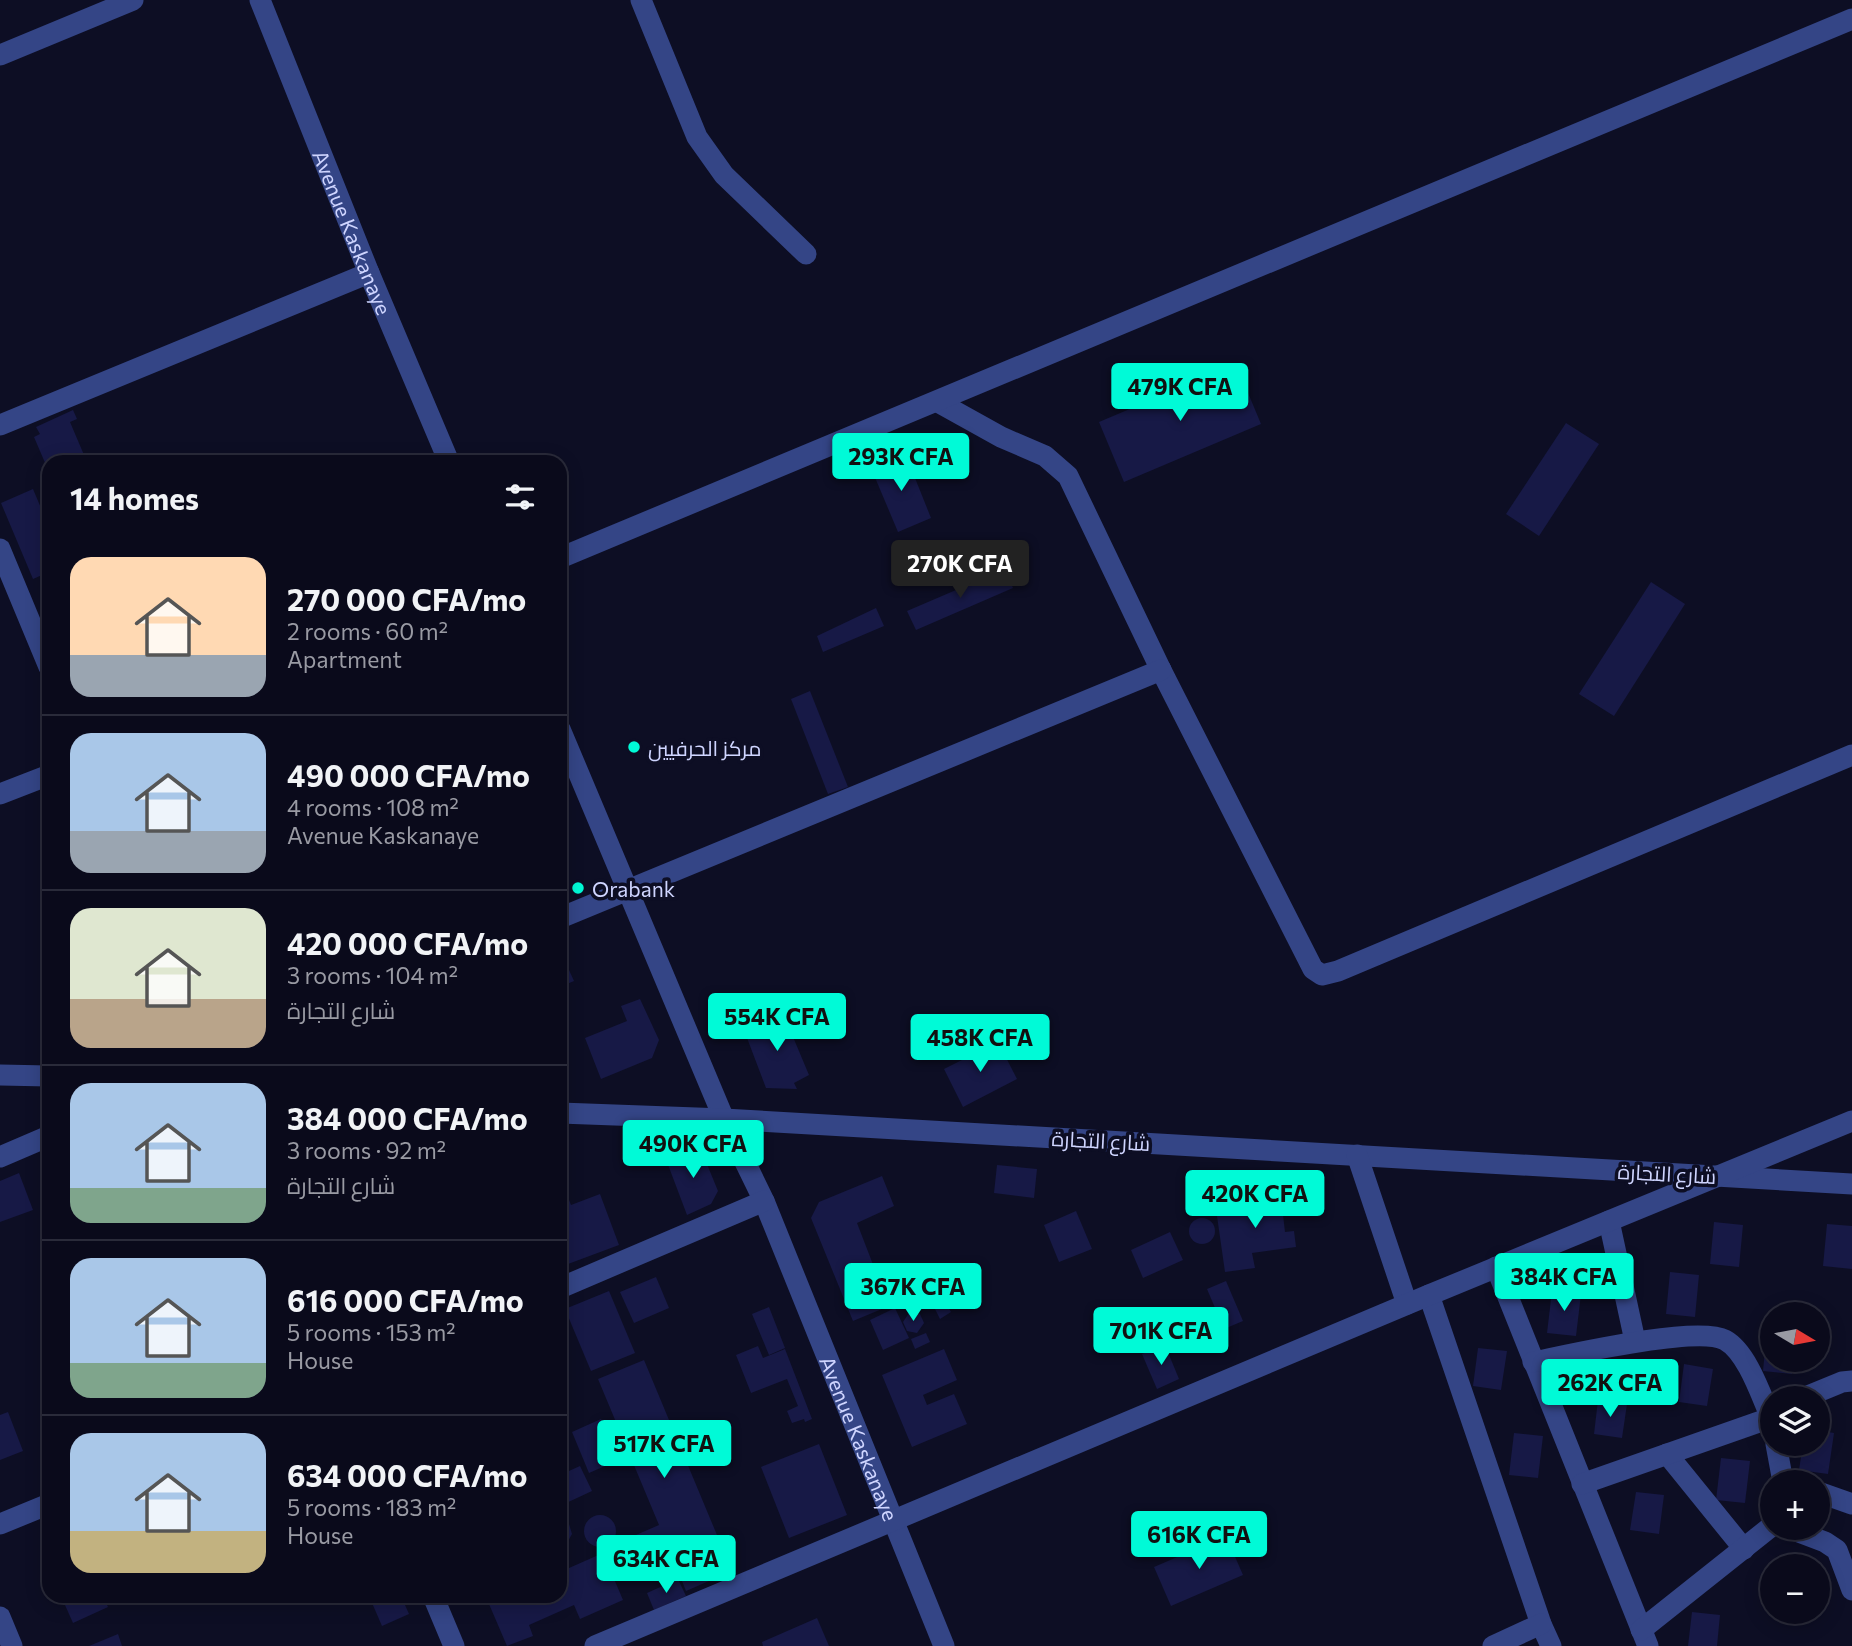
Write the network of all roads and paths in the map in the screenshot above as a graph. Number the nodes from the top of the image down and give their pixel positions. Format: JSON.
{"nodes":[{"id":1,"x":133,"y":0,"type":"edge"},
{"id":2,"x":260,"y":0,"type":"edge"},
{"id":3,"x":640,"y":0,"type":"edge"},
{"id":4,"x":1852,"y":19,"type":"edge"},
{"id":5,"x":0,"y":55,"type":"edge"},
{"id":6,"x":806,"y":254,"type":"dead end"},
{"id":7,"x":369,"y":273,"type":"junction"},
{"id":8,"x":938,"y":402,"type":"junction"},
{"id":9,"x":0,"y":425,"type":"edge"},
{"id":10,"x":446,"y":455,"type":"edge"},
{"id":11,"x":0,"y":549,"type":"edge"},
{"id":12,"x":567,"y":555,"type":"edge"},
{"id":13,"x":42,"y":650,"type":"edge"},
{"id":14,"x":1161,"y":670,"type":"junction"},
{"id":15,"x":567,"y":746,"type":"edge"},
{"id":16,"x":1852,"y":755,"type":"edge"},
{"id":17,"x":42,"y":778,"type":"edge"},
{"id":18,"x":0,"y":794,"type":"edge"},
{"id":19,"x":626,"y":890,"type":"junction"},
{"id":20,"x":567,"y":915,"type":"edge"},
{"id":21,"x":0,"y":1075,"type":"edge"},
{"id":22,"x":42,"y":1076,"type":"edge"},
{"id":23,"x":567,"y":1113,"type":"edge"},
{"id":24,"x":724,"y":1119,"type":"junction"},
{"id":25,"x":1852,"y":1121,"type":"edge"},
{"id":26,"x":42,"y":1139,"type":"edge"},
{"id":27,"x":1357,"y":1155,"type":"junction"},
{"id":28,"x":0,"y":1157,"type":"edge"},
{"id":29,"x":1721,"y":1176,"type":"junction"},
{"id":30,"x":1852,"y":1184,"type":"edge"},
{"id":31,"x":764,"y":1201,"type":"junction"},
{"id":32,"x":1609,"y":1221,"type":"junction"},
{"id":33,"x":1496,"y":1267,"type":"junction"},
{"id":34,"x":567,"y":1285,"type":"edge"},
{"id":35,"x":1429,"y":1294,"type":"junction"},
{"id":36,"x":1407,"y":1304,"type":"junction"},
{"id":37,"x":1635,"y":1341,"type":"junction"},
{"id":38,"x":1533,"y":1362,"type":"junction"},
{"id":39,"x":1852,"y":1381,"type":"edge"},
{"id":40,"x":1830,"y":1387,"type":"edge"},
{"id":41,"x":1760,"y":1394,"type":"edge"},
{"id":42,"x":1760,"y":1424,"type":"edge"},
{"id":43,"x":1667,"y":1454,"type":"junction"},
{"id":44,"x":1582,"y":1484,"type":"junction"},
{"id":45,"x":1830,"y":1496,"type":"edge"},
{"id":46,"x":1852,"y":1504,"type":"edge"},
{"id":47,"x":42,"y":1507,"type":"edge"},
{"id":48,"x":893,"y":1522,"type":"junction"},
{"id":49,"x":0,"y":1524,"type":"edge"},
{"id":50,"x":1760,"y":1536,"type":"edge"},
{"id":51,"x":1820,"y":1540,"type":"edge"},
{"id":52,"x":1744,"y":1549,"type":"junction"},
{"id":53,"x":1852,"y":1590,"type":"edge"},
{"id":54,"x":436,"y":1603,"type":"edge"},
{"id":55,"x":0,"y":1617,"type":"edge"},
{"id":56,"x":1541,"y":1624,"type":"junction"},
{"id":57,"x":1645,"y":1638,"type":"edge"},
{"id":58,"x":12,"y":1646,"type":"edge"},
{"id":59,"x":454,"y":1646,"type":"edge"},
{"id":60,"x":595,"y":1646,"type":"edge"},
{"id":61,"x":944,"y":1646,"type":"edge"},
{"id":62,"x":1493,"y":1646,"type":"edge"},
{"id":63,"x":1551,"y":1646,"type":"edge"}],
"edges":[{"from":1,"to":5,"type":"street"},
{"from":2,"to":7,"type":"street","name":"Avenue Kaskanaye"},
{"from":3,"to":6,"type":"street"},
{"from":4,"to":8,"type":"street"},
{"from":7,"to":9,"type":"street"},
{"from":7,"to":10,"type":"street","name":"Avenue Kaskanaye"},
{"from":8,"to":12,"type":"street"},
{"from":8,"to":14,"type":"street"},
{"from":11,"to":13,"type":"street"},
{"from":14,"to":16,"type":"street"},
{"from":14,"to":19,"type":"street"},
{"from":15,"to":19,"type":"street","name":"Avenue Kaskanaye"},
{"from":17,"to":18,"type":"street"},
{"from":19,"to":20,"type":"street"},
{"from":19,"to":24,"type":"street","name":"Avenue Kaskanaye"},
{"from":21,"to":22,"type":"street"},
{"from":23,"to":24,"type":"street","name":"شارع التجارة"},
{"from":24,"to":27,"type":"street","name":"شارع التجارة"},
{"from":24,"to":31,"type":"street","name":"Avenue Kaskanaye"},
{"from":25,"to":29,"type":"street"},
{"from":26,"to":28,"type":"street"},
{"from":27,"to":29,"type":"street","name":"شارع التجارة"},
{"from":27,"to":36,"type":"street"},
{"from":29,"to":30,"type":"street","name":"شارع التجارة"},
{"from":29,"to":32,"type":"street"},
{"from":31,"to":34,"type":"street"},
{"from":31,"to":48,"type":"street","name":"Avenue Kaskanaye"},
{"from":32,"to":33,"type":"street"},
{"from":32,"to":37,"type":"street"},
{"from":33,"to":35,"type":"street"},
{"from":33,"to":38,"type":"street"},
{"from":35,"to":36,"type":"street"},
{"from":35,"to":56,"type":"street"},
{"from":36,"to":48,"type":"street"},
{"from":37,"to":38,"type":"street"},
{"from":37,"to":41,"type":"street"},
{"from":38,"to":44,"type":"street"},
{"from":39,"to":40,"type":"street"},
{"from":42,"to":43,"type":"street"},
{"from":43,"to":44,"type":"street"},
{"from":43,"to":52,"type":"street"},
{"from":44,"to":57,"type":"street"},
{"from":45,"to":46,"type":"street"},
{"from":47,"to":49,"type":"street"},
{"from":48,"to":60,"type":"street"},
{"from":48,"to":61,"type":"street","name":"Avenue Kaskanaye"},
{"from":50,"to":52,"type":"street"},
{"from":51,"to":53,"type":"street"},
{"from":52,"to":57,"type":"street"},
{"from":54,"to":59,"type":"street"},
{"from":55,"to":58,"type":"street"},
{"from":56,"to":62,"type":"street"},
{"from":56,"to":63,"type":"street"}]}
